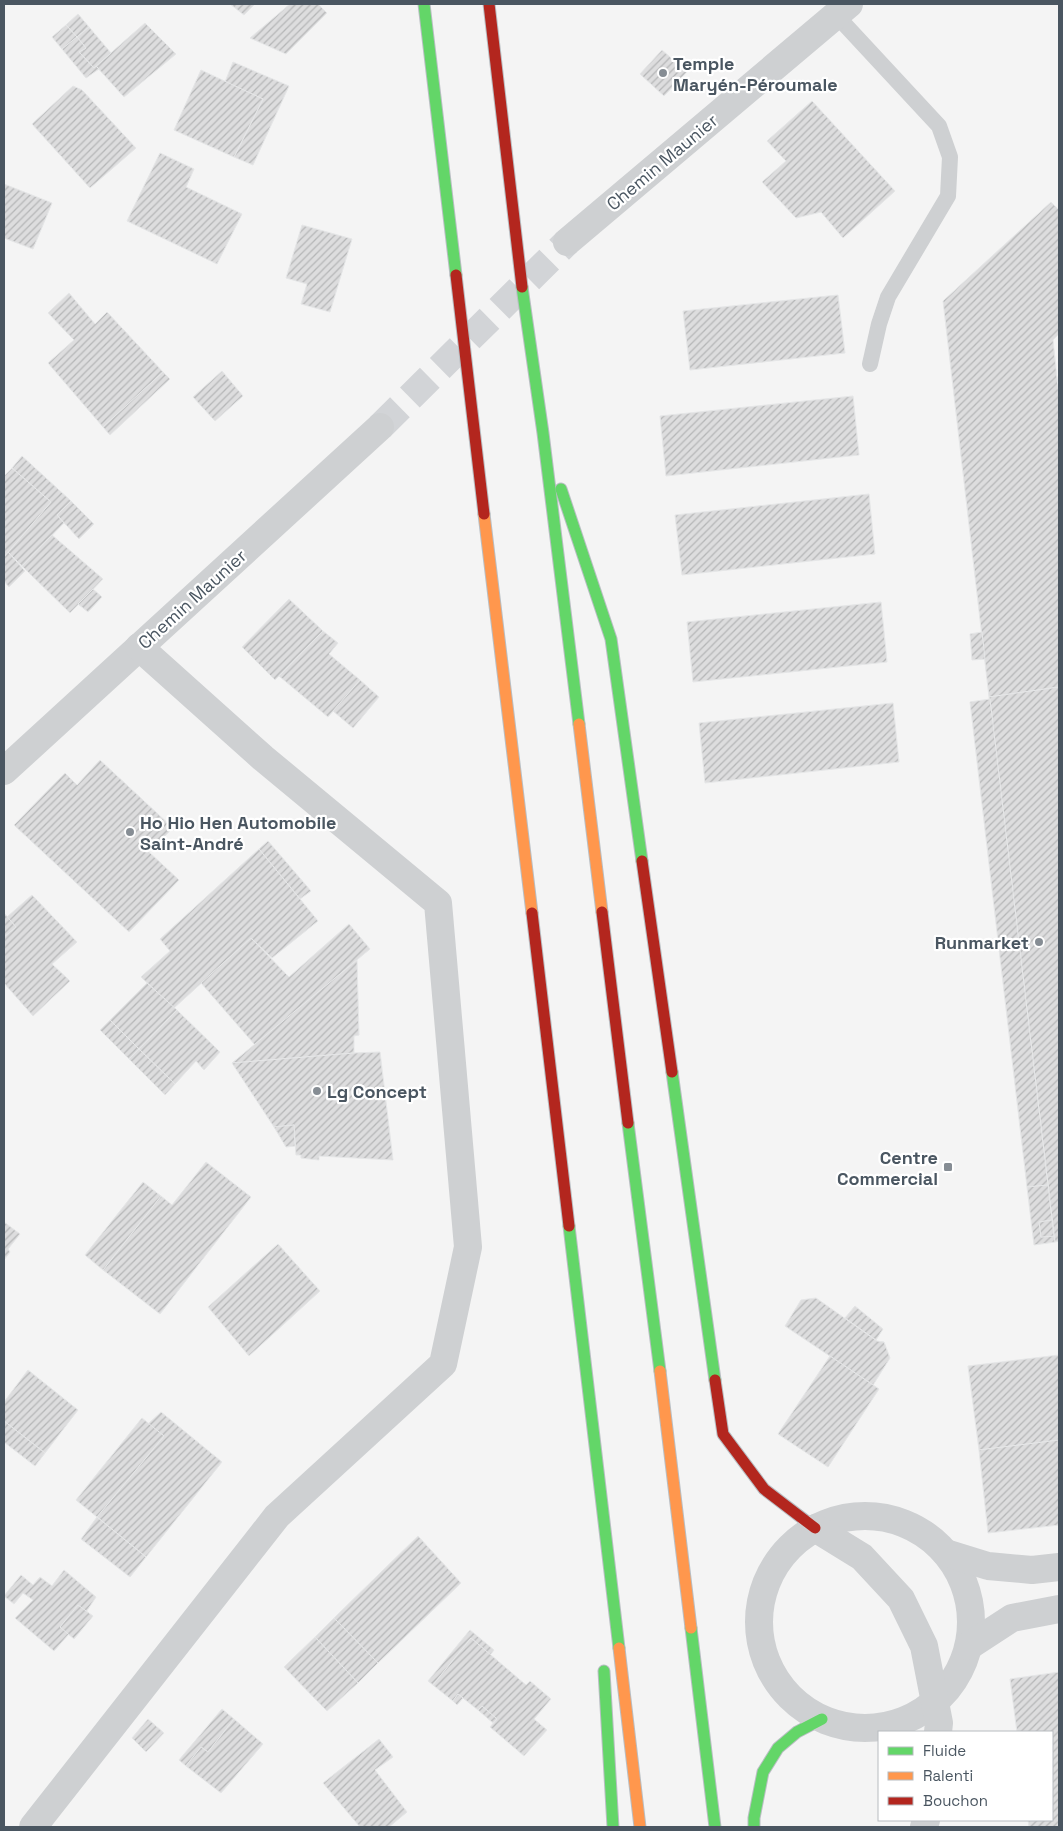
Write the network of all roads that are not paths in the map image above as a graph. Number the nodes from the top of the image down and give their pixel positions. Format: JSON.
{"nodes":[{"id":1,"x":424,"y":4,"type":"edge"},
{"id":2,"x":490,"y":4,"type":"edge"},
{"id":3,"x":843,"y":9,"type":"edge"},
{"id":4,"x":567,"y":242,"type":"tunnel mouth"},
{"id":5,"x":870,"y":364,"type":"dead end"},
{"id":6,"x":380,"y":426,"type":"tunnel mouth"},
{"id":7,"x":543,"y":433,"type":"junction"},
{"id":8,"x":140,"y":647,"type":"junction"},
{"id":9,"x":4,"y":771,"type":"edge"},
{"id":10,"x":588,"y":1390,"type":"junction"},
{"id":11,"x":815,"y":1528,"type":"junction"},
{"id":12,"x":946,"y":1553,"type":"junction"},
{"id":13,"x":1059,"y":1567,"type":"edge"},
{"id":14,"x":598,"y":1569,"type":"dead end"},
{"id":15,"x":1059,"y":1609,"type":"edge"},
{"id":16,"x":969,"y":1646,"type":"junction"},
{"id":17,"x":603,"y":1658,"type":"dead end"},
{"id":18,"x":935,"y":1702,"type":"junction"},
{"id":19,"x":822,"y":1719,"type":"junction"},
{"id":20,"x":938,"y":1731,"type":"edge"},
{"id":21,"x":33,"y":1827,"type":"edge"},
{"id":22,"x":613,"y":1827,"type":"edge"},
{"id":23,"x":640,"y":1827,"type":"edge"},
{"id":24,"x":715,"y":1827,"type":"edge"},
{"id":25,"x":754,"y":1827,"type":"edge"}],
"edges":[{"from":1,"to":10,"type":"highway"},
{"from":2,"to":7,"type":"highway"},
{"from":3,"to":4,"type":"street","name":"Chemin Maunier"},
{"from":3,"to":5,"type":"lane"},
{"from":6,"to":8,"type":"street","name":"Chemin Maunier"},
{"from":7,"to":11,"type":"highway"},
{"from":7,"to":24,"type":"highway"},
{"from":8,"to":9,"type":"street","name":"Chemin Maunier"},
{"from":8,"to":21,"type":"street"},
{"from":10,"to":14,"type":"highway"},
{"from":10,"to":23,"type":"highway"},
{"from":11,"to":12,"type":"street"},
{"from":11,"to":18,"type":"street"},
{"from":11,"to":19,"type":"street"},
{"from":12,"to":13,"type":"street"},
{"from":12,"to":16,"type":"street"},
{"from":15,"to":16,"type":"street"},
{"from":16,"to":18,"type":"street"},
{"from":17,"to":22,"type":"highway"},
{"from":18,"to":19,"type":"street"},
{"from":18,"to":20,"type":"street"},
{"from":19,"to":25,"type":"highway"}]}
